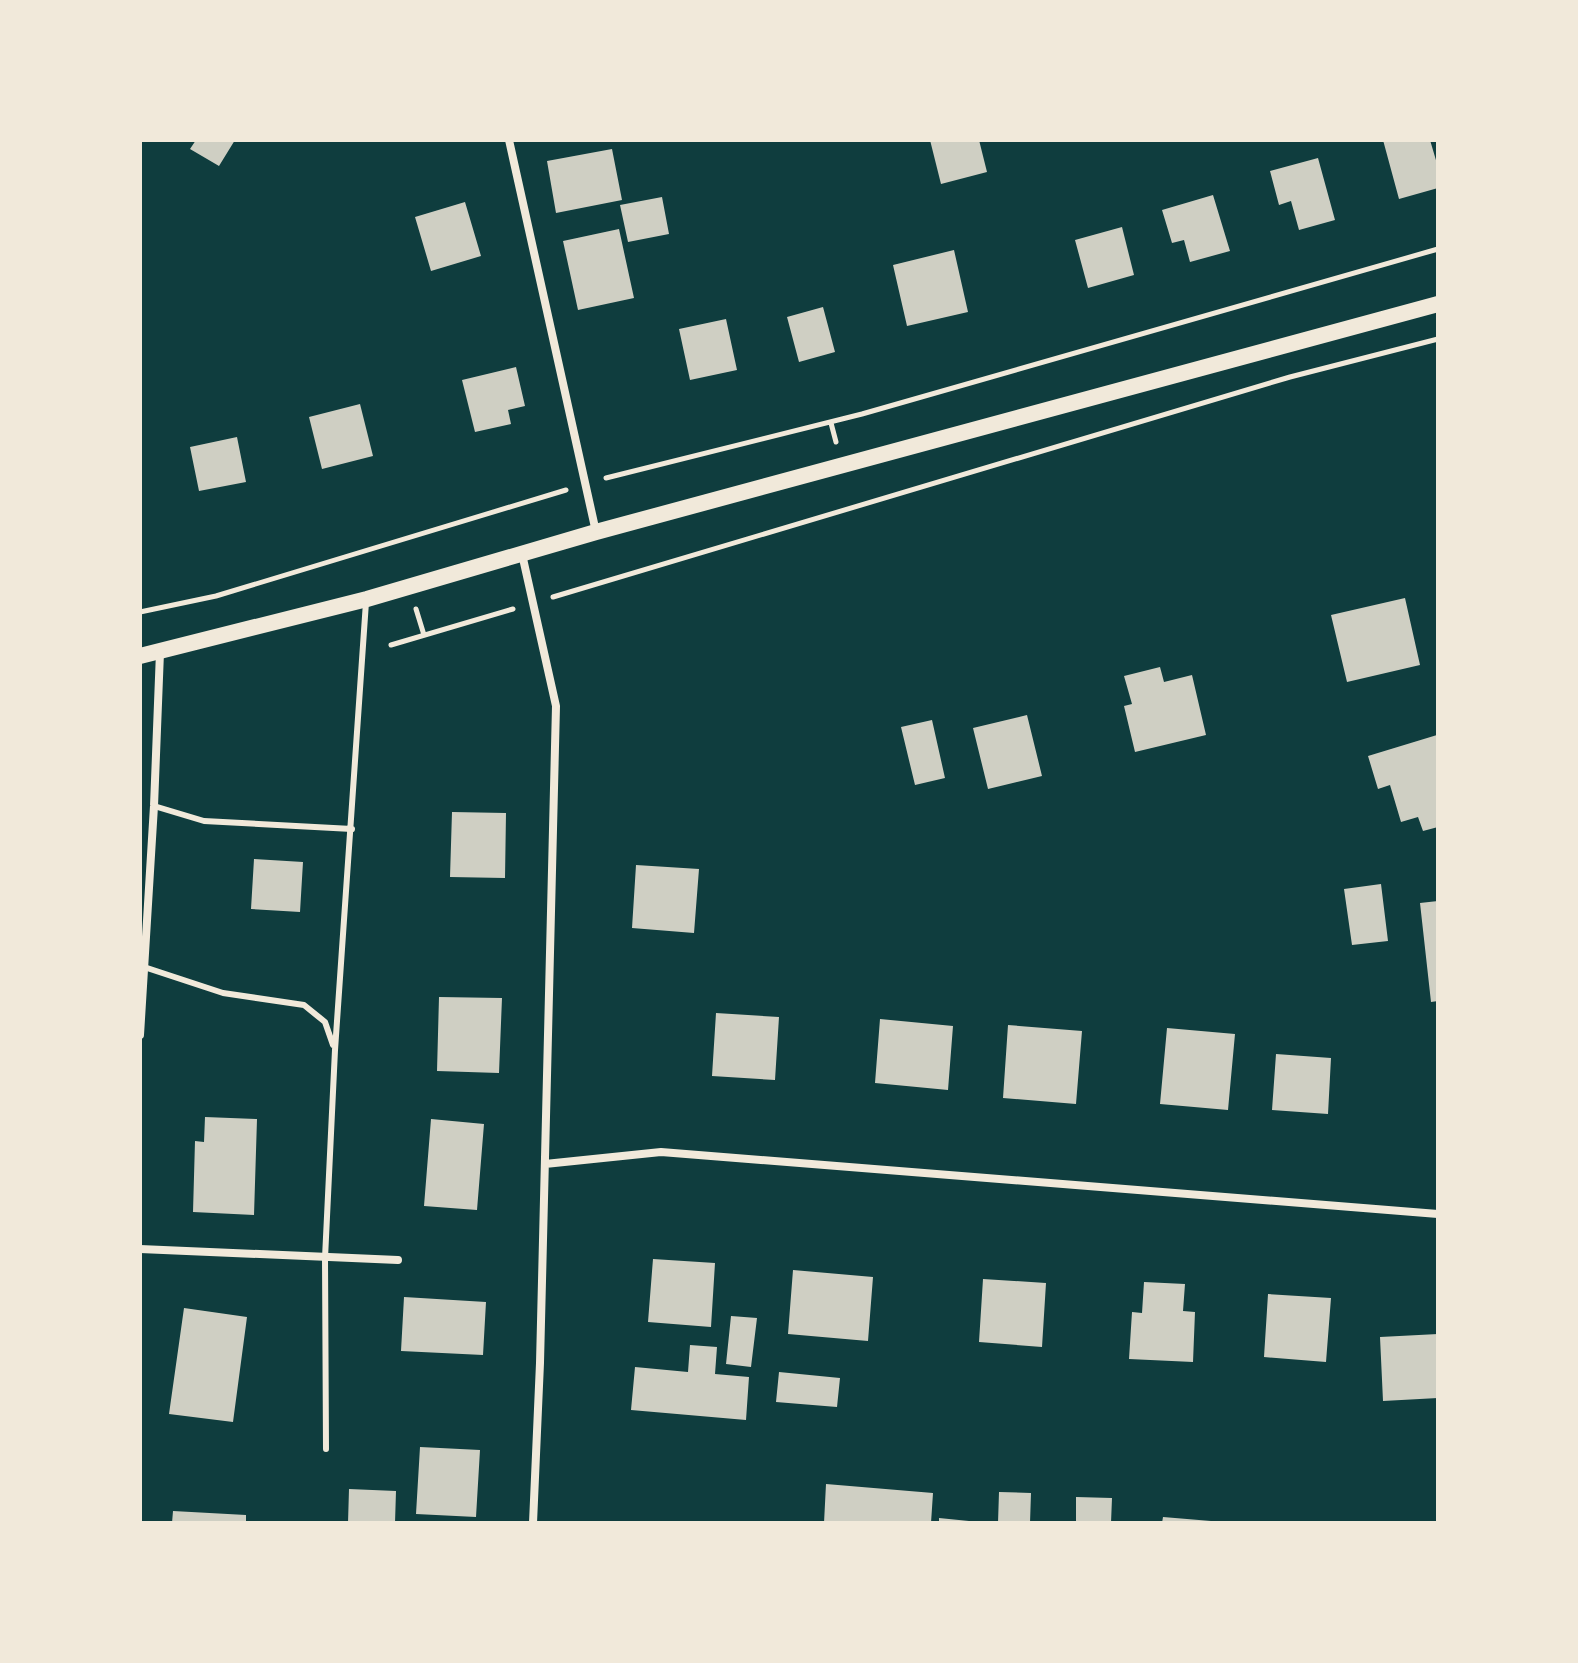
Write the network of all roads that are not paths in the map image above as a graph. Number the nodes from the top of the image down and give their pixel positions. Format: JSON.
{"nodes":[{"id":1,"x":509,"y":140,"type":"edge"},
{"id":2,"x":1438,"y":304,"type":"edge"},
{"id":3,"x":596,"y":532,"type":"junction"},
{"id":4,"x":522,"y":554,"type":"junction"},
{"id":5,"x":367,"y":599,"type":"junction"},
{"id":6,"x":160,"y":652,"type":"junction"},
{"id":7,"x":140,"y":656,"type":"edge"},
{"id":8,"x":154,"y":806,"type":"junction"},
{"id":9,"x":352,"y":829,"type":"junction"},
{"id":10,"x":144,"y":967,"type":"junction"},
{"id":11,"x":140,"y":1035,"type":"edge"},
{"id":12,"x":335,"y":1050,"type":"junction"},
{"id":13,"x":545,"y":1164,"type":"junction"},
{"id":14,"x":1438,"y":1214,"type":"edge"},
{"id":15,"x":140,"y":1249,"type":"edge"},
{"id":16,"x":325,"y":1258,"type":"junction"},
{"id":17,"x":398,"y":1260,"type":"dead end"},
{"id":18,"x":326,"y":1449,"type":"dead end"},
{"id":19,"x":533,"y":1523,"type":"edge"}],
"edges":[{"from":1,"to":3,"type":"street"},
{"from":2,"to":3,"type":"main road"},
{"from":3,"to":4,"type":"main road"},
{"from":4,"to":5,"type":"main road"},
{"from":4,"to":13,"type":"street"},
{"from":5,"to":6,"type":"main road"},
{"from":5,"to":9,"type":"lane"},
{"from":6,"to":7,"type":"main road"},
{"from":6,"to":8,"type":"street"},
{"from":8,"to":9,"type":"lane"},
{"from":8,"to":10,"type":"street"},
{"from":9,"to":12,"type":"lane"},
{"from":10,"to":11,"type":"street"},
{"from":10,"to":12,"type":"lane"},
{"from":12,"to":16,"type":"lane"},
{"from":13,"to":14,"type":"street"},
{"from":13,"to":19,"type":"street"},
{"from":15,"to":16,"type":"street"},
{"from":16,"to":17,"type":"street"},
{"from":16,"to":18,"type":"lane"}]}
